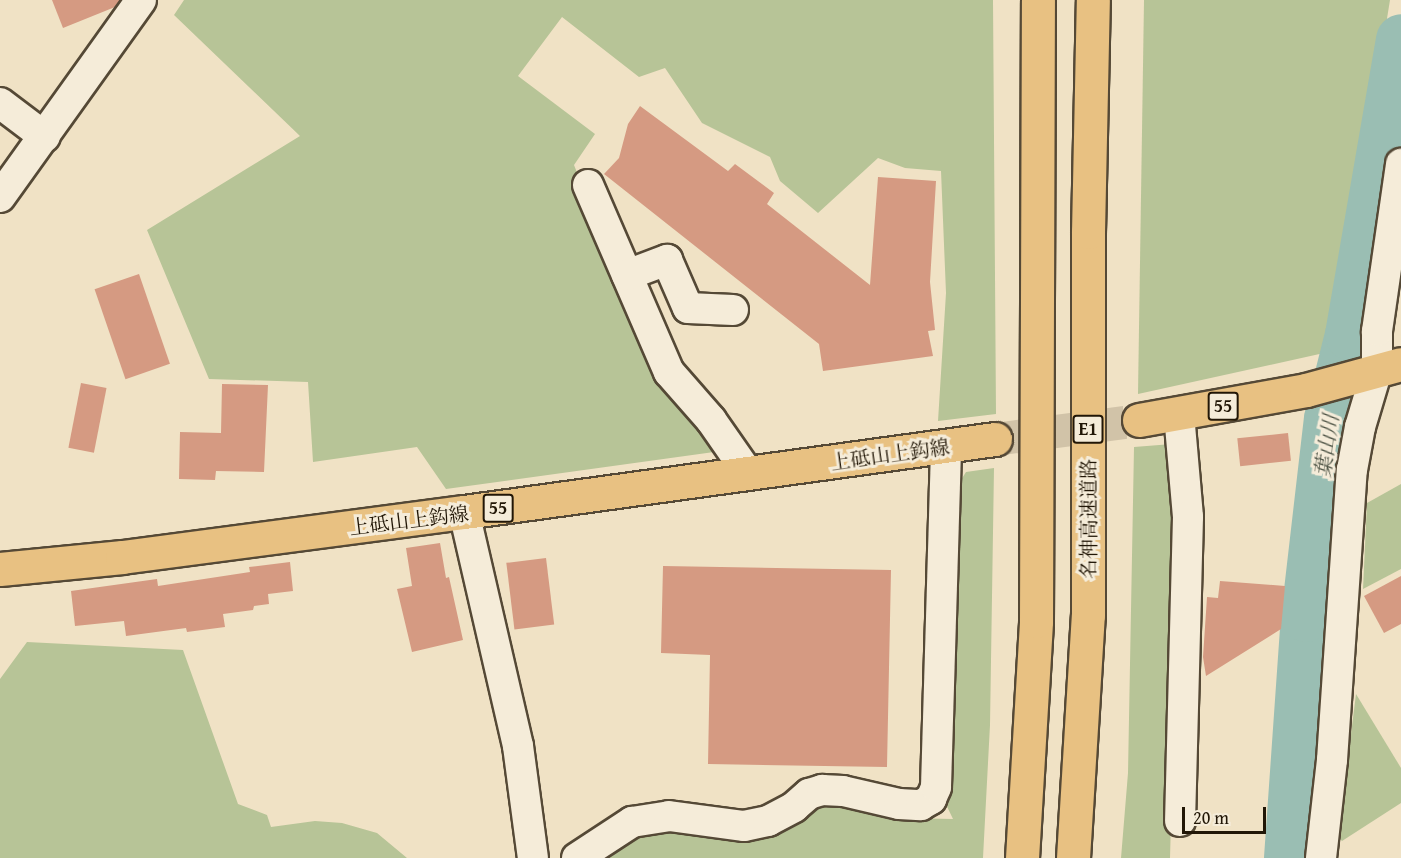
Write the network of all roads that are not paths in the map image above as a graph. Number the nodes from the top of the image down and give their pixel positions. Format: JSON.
{"nodes":[{"id":1,"x":141,"y":0,"type":"edge"},
{"id":2,"x":1031,"y":0,"type":"edge"},
{"id":3,"x":1038,"y":0,"type":"edge"},
{"id":4,"x":1093,"y":0,"type":"edge"},
{"id":5,"x":0,"y":103,"type":"edge"},
{"id":6,"x":45,"y":137,"type":"junction"},
{"id":7,"x":1401,"y":165,"type":"edge"},
{"id":8,"x":588,"y":185,"type":"dead end"},
{"id":9,"x":0,"y":197,"type":"edge"},
{"id":10,"x":1036,"y":249,"type":"junction"},
{"id":11,"x":627,"y":275,"type":"junction"},
{"id":12,"x":733,"y":310,"type":"dead end"},
{"id":13,"x":1379,"y":369,"type":"edge"},
{"id":14,"x":1179,"y":414,"type":"junction"},
{"id":15,"x":1139,"y":420,"type":"tunnel mouth"},
{"id":16,"x":995,"y":440,"type":"tunnel mouth"},
{"id":17,"x":946,"y":446,"type":"junction"},
{"id":18,"x":748,"y":473,"type":"junction"},
{"id":19,"x":464,"y":512,"type":"junction"},
{"id":20,"x":0,"y":569,"type":"edge"},
{"id":21,"x":1180,"y":821,"type":"dead end"},
{"id":22,"x":533,"y":858,"type":"edge"},
{"id":23,"x":577,"y":858,"type":"edge"},
{"id":24,"x":1023,"y":858,"type":"edge"},
{"id":25,"x":1073,"y":858,"type":"edge"},
{"id":26,"x":1322,"y":858,"type":"edge"}],
"edges":[{"from":1,"to":6,"type":"street"},
{"from":2,"to":10,"type":"main road"},
{"from":3,"to":10,"type":"main road"},
{"from":4,"to":25,"type":"main road","name":"名神高速道路","number":"E1"},
{"from":5,"to":6,"type":"street"},
{"from":6,"to":9,"type":"street"},
{"from":7,"to":13,"type":"street"},
{"from":8,"to":11,"type":"street"},
{"from":10,"to":24,"type":"main road"},
{"from":11,"to":12,"type":"street"},
{"from":11,"to":18,"type":"street"},
{"from":13,"to":14,"type":"main road","number":"55"},
{"from":13,"to":26,"type":"street"},
{"from":14,"to":15,"type":"main road","number":"55"},
{"from":14,"to":21,"type":"street"},
{"from":16,"to":17,"type":"main road","name":"上砥山上鈎線","number":"55"},
{"from":17,"to":18,"type":"main road","name":"上砥山上鈎線","number":"55"},
{"from":17,"to":23,"type":"street"},
{"from":18,"to":19,"type":"main road","name":"上砥山上鈎線","number":"55"},
{"from":19,"to":20,"type":"main road","name":"上砥山上鈎線","number":"55"},
{"from":19,"to":22,"type":"street"}]}
